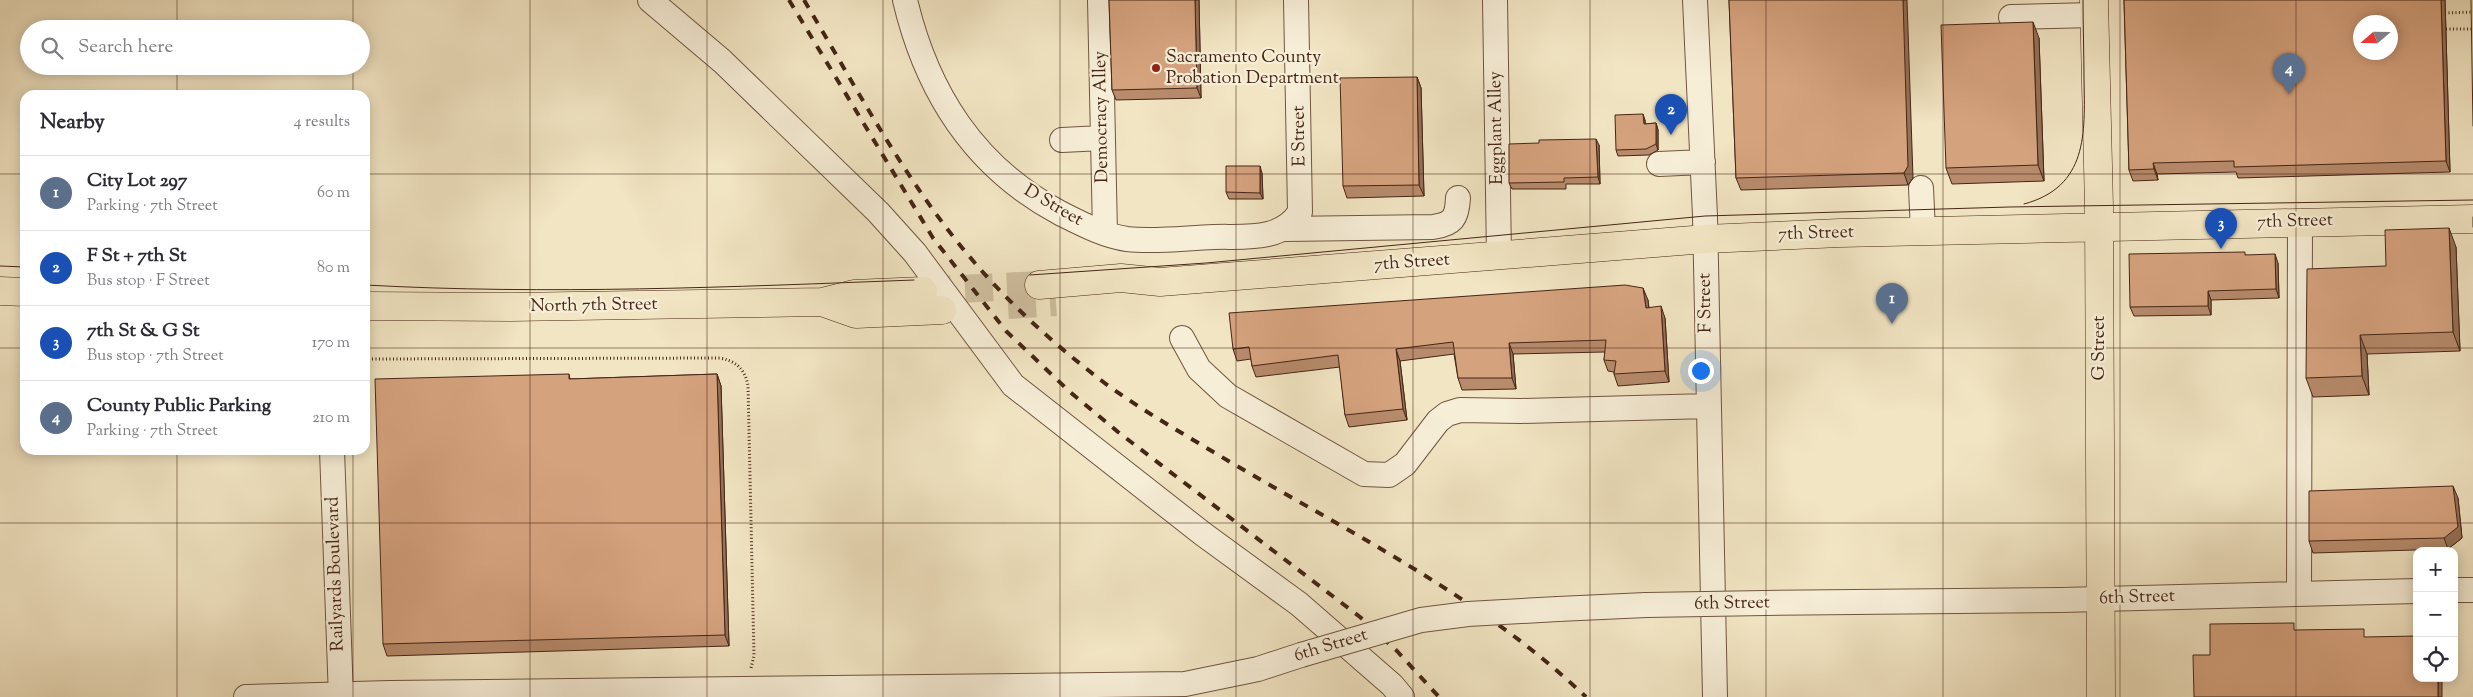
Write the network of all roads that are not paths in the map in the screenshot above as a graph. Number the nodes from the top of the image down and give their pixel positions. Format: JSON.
{"nodes":[{"id":1,"x":650,"y":0,"type":"edge"},
{"id":2,"x":905,"y":0,"type":"edge"},
{"id":3,"x":1100,"y":0,"type":"edge"},
{"id":4,"x":1296,"y":0,"type":"edge"},
{"id":5,"x":1495,"y":0,"type":"edge"},
{"id":6,"x":1695,"y":0,"type":"edge"},
{"id":7,"x":2094,"y":8,"type":"edge"},
{"id":8,"x":2011,"y":17,"type":"dead end"},
{"id":9,"x":1102,"y":138,"type":"junction"},
{"id":10,"x":1062,"y":140,"type":"dead end"},
{"id":11,"x":1703,"y":162,"type":"junction"},
{"id":12,"x":1659,"y":164,"type":"dead end"},
{"id":13,"x":1921,"y":188,"type":"dead end"},
{"id":14,"x":1458,"y":198,"type":"dead end"},
{"id":15,"x":2473,"y":219,"type":"edge"},
{"id":16,"x":1292,"y":221,"type":"junction"},
{"id":17,"x":2300,"y":223,"type":"junction"},
{"id":18,"x":2100,"y":227,"type":"junction"},
{"id":19,"x":1923,"y":231,"type":"junction"},
{"id":20,"x":1105,"y":233,"type":"junction"},
{"id":21,"x":1706,"y":238,"type":"junction"},
{"id":22,"x":1500,"y":256,"type":"junction"},
{"id":23,"x":0,"y":291,"type":"edge"},
{"id":24,"x":20,"y":292,"type":"edge"},
{"id":25,"x":1048,"y":293,"type":"tunnel mouth"},
{"id":26,"x":933,"y":300,"type":"tunnel mouth"},
{"id":27,"x":370,"y":306,"type":"edge"},
{"id":28,"x":1182,"y":338,"type":"dead end"},
{"id":29,"x":1708,"y":406,"type":"junction"},
{"id":30,"x":332,"y":455,"type":"edge"},
{"id":31,"x":2458,"y":590,"type":"edge"},
{"id":32,"x":2473,"y":590,"type":"edge"},
{"id":33,"x":2413,"y":591,"type":"edge"},
{"id":34,"x":2300,"y":593,"type":"junction"},
{"id":35,"x":2101,"y":599,"type":"junction"},
{"id":36,"x":1047,"y":692,"type":"edge"},
{"id":37,"x":748,"y":693,"type":"edge"},
{"id":38,"x":341,"y":696,"type":"edge"},
{"id":39,"x":246,"y":697,"type":"edge"},
{"id":40,"x":1402,"y":697,"type":"edge"},
{"id":41,"x":1715,"y":697,"type":"edge"},
{"id":42,"x":2101,"y":697,"type":"edge"}],
"edges":[{"from":1,"to":40,"type":"street"},
{"from":2,"to":20,"type":"street","name":"D Street"},
{"from":3,"to":9,"type":"street","name":"Democracy Alley"},
{"from":4,"to":16,"type":"street","name":"E Street"},
{"from":5,"to":22,"type":"street","name":"Eggplant Alley"},
{"from":6,"to":11,"type":"street","name":"F Street"},
{"from":7,"to":8,"type":"street"},
{"from":7,"to":18,"type":"main road","name":"G Street"},
{"from":9,"to":10,"type":"street"},
{"from":9,"to":20,"type":"street","name":"Democracy Alley"},
{"from":11,"to":12,"type":"street"},
{"from":11,"to":21,"type":"street","name":"F Street"},
{"from":13,"to":19,"type":"street"},
{"from":14,"to":16,"type":"street","name":"D Street"},
{"from":15,"to":17,"type":"main road","name":"7th Street"},
{"from":16,"to":20,"type":"street","name":"D Street"},
{"from":17,"to":18,"type":"main road","name":"7th Street"},
{"from":17,"to":34,"type":"street"},
{"from":18,"to":19,"type":"main road","name":"7th Street"},
{"from":18,"to":35,"type":"main road","name":"G Street"},
{"from":19,"to":21,"type":"main road","name":"7th Street"},
{"from":21,"to":22,"type":"main road","name":"7th Street"},
{"from":21,"to":29,"type":"street","name":"F Street"},
{"from":22,"to":25,"type":"main road","name":"7th Street"},
{"from":23,"to":24,"type":"main road"},
{"from":26,"to":27,"type":"main road","name":"North 7th Street"},
{"from":28,"to":29,"type":"street"},
{"from":29,"to":41,"type":"street","name":"F Street"},
{"from":30,"to":38,"type":"street","name":"Railyards Boulevard"},
{"from":31,"to":32,"type":"street"},
{"from":33,"to":34,"type":"street","name":"6th Street"},
{"from":34,"to":35,"type":"street","name":"6th Street"},
{"from":35,"to":36,"type":"street","name":"6th Street","bridge":true},
{"from":35,"to":42,"type":"main road","name":"G Street"},
{"from":36,"to":37,"type":"street","name":"6th Street"},
{"from":37,"to":38,"type":"street","name":"6th Street"},
{"from":38,"to":39,"type":"street","name":"6th Street"}]}
